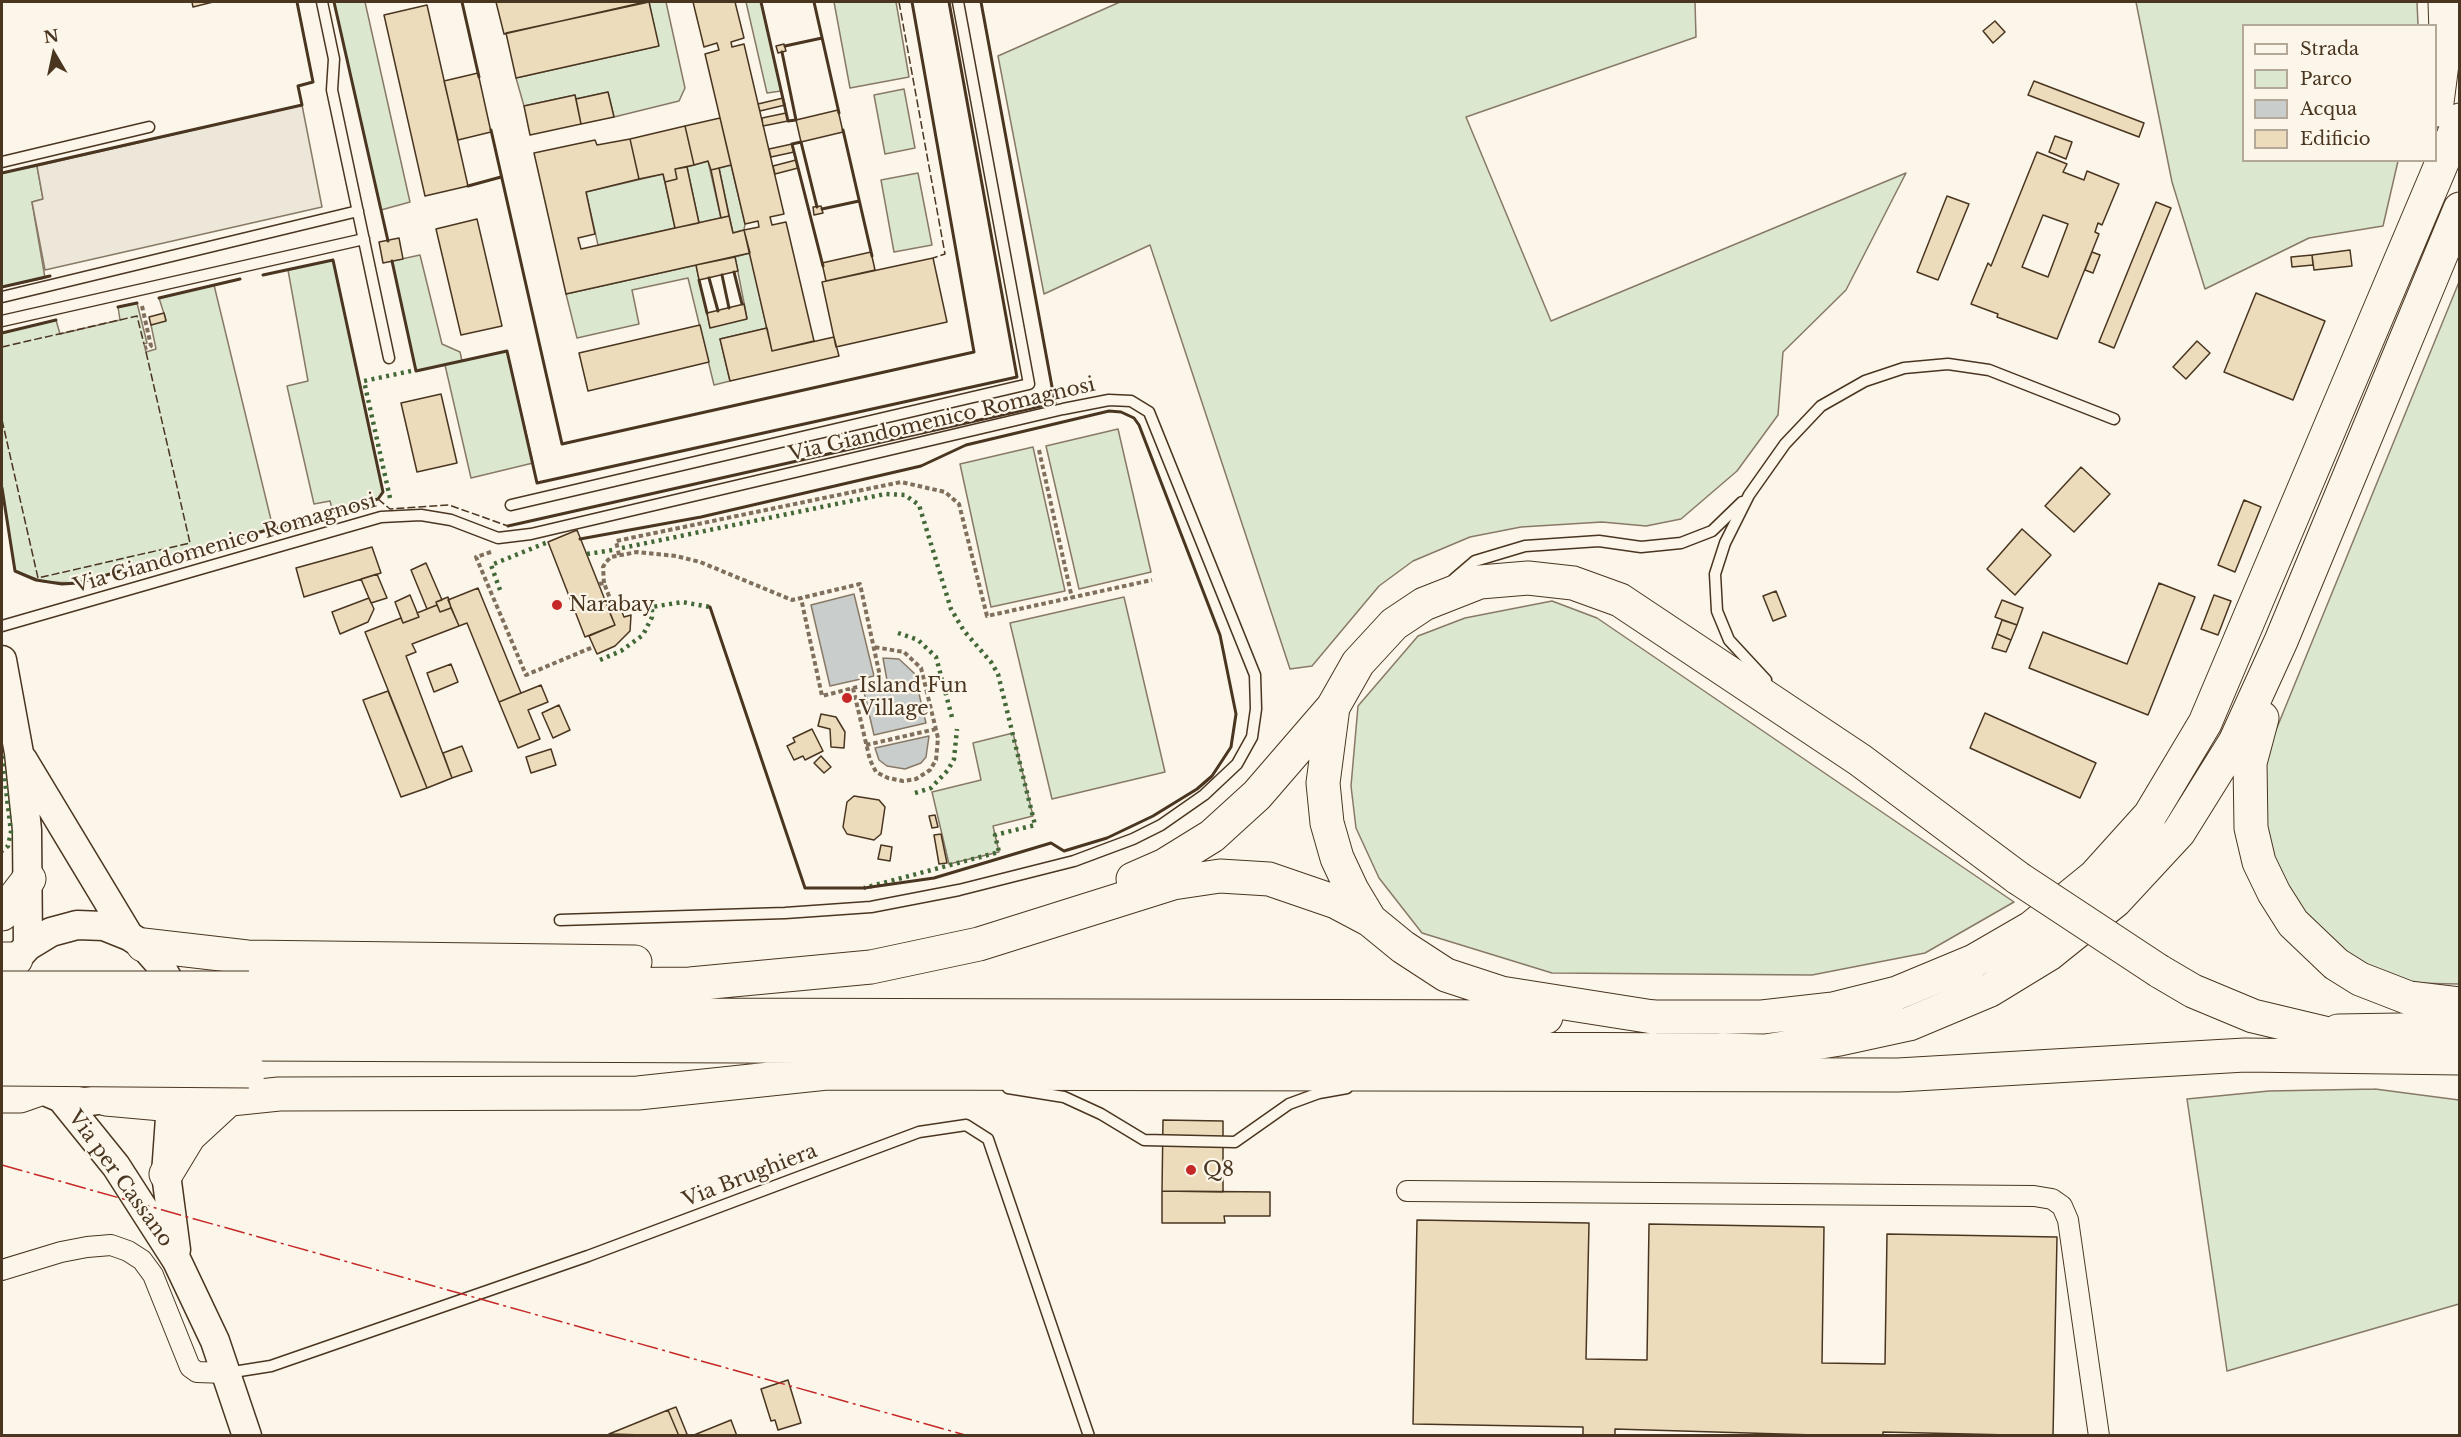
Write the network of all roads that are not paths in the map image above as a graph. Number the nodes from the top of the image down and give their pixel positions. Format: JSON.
{"nodes":[{"id":1,"x":322,"y":2,"type":"edge"},
{"id":2,"x":958,"y":2,"type":"edge"},
{"id":3,"x":2445,"y":2,"type":"edge"},
{"id":4,"x":2437,"y":102,"type":"edge"},
{"id":5,"x":2460,"y":120,"type":"edge"},
{"id":6,"x":149,"y":127,"type":"dead end"},
{"id":7,"x":2,"y":162,"type":"edge"},
{"id":8,"x":2421,"y":162,"type":"edge"},
{"id":9,"x":2460,"y":209,"type":"edge"},
{"id":10,"x":358,"y":211,"type":"junction"},
{"id":11,"x":2460,"y":225,"type":"edge"},
{"id":12,"x":364,"y":239,"type":"junction"},
{"id":13,"x":2439,"y":260,"type":"junction"},
{"id":14,"x":2,"y":297,"type":"edge"},
{"id":15,"x":2,"y":321,"type":"edge"},
{"id":16,"x":389,"y":358,"type":"dead end"},
{"id":17,"x":2356,"y":368,"type":"junction"},
{"id":18,"x":2114,"y":419,"type":"dead end"},
{"id":19,"x":1749,"y":495,"type":"junction"},
{"id":20,"x":511,"y":505,"type":"dead end"},
{"id":21,"x":1424,"y":604,"type":"junction"},
{"id":22,"x":2,"y":626,"type":"edge"},
{"id":23,"x":2281,"y":641,"type":"junction"},
{"id":24,"x":2,"y":660,"type":"edge"},
{"id":25,"x":1333,"y":707,"type":"junction"},
{"id":26,"x":19,"y":753,"type":"junction"},
{"id":27,"x":1860,"y":760,"type":"junction"},
{"id":28,"x":29,"y":879,"type":"junction"},
{"id":29,"x":2,"y":914,"type":"edge"},
{"id":30,"x":560,"y":920,"type":"dead end"},
{"id":31,"x":1371,"y":920,"type":"junction"},
{"id":32,"x":1020,"y":931,"type":"junction"},
{"id":33,"x":136,"y":941,"type":"junction"},
{"id":34,"x":871,"y":967,"type":"junction"},
{"id":35,"x":10,"y":968,"type":"edge"},
{"id":36,"x":2460,"y":1004,"type":"edge"},
{"id":37,"x":2,"y":1013,"type":"edge"},
{"id":38,"x":1653,"y":1017,"type":"junction"},
{"id":39,"x":174,"y":1025,"type":"junction"},
{"id":40,"x":249,"y":1029,"type":"junction"},
{"id":41,"x":2460,"y":1029,"type":"edge"},
{"id":42,"x":2315,"y":1031,"type":"junction"},
{"id":43,"x":2,"y":1042,"type":"edge"},
{"id":44,"x":2444,"y":1057,"type":"edge"},
{"id":45,"x":2,"y":1069,"type":"edge"},
{"id":46,"x":827,"y":1073,"type":"junction"},
{"id":47,"x":922,"y":1074,"type":"junction"},
{"id":48,"x":1430,"y":1075,"type":"junction"},
{"id":49,"x":51,"y":1094,"type":"junction"},
{"id":50,"x":2,"y":1096,"type":"edge"},
{"id":51,"x":106,"y":1099,"type":"junction"},
{"id":52,"x":228,"y":1100,"type":"junction"},
{"id":53,"x":173,"y":1105,"type":"junction"},
{"id":54,"x":166,"y":1174,"type":"junction"},
{"id":55,"x":1407,"y":1191,"type":"dead end"},
{"id":56,"x":177,"y":1261,"type":"junction"},
{"id":57,"x":2,"y":1270,"type":"edge"},
{"id":58,"x":226,"y":1373,"type":"junction"},
{"id":59,"x":247,"y":1436,"type":"edge"},
{"id":60,"x":1089,"y":1436,"type":"edge"},
{"id":61,"x":2099,"y":1436,"type":"edge"}],
"edges":[{"from":1,"to":10,"type":"lane"},
{"from":2,"to":20,"type":"lane"},
{"from":3,"to":4,"type":"highway"},
{"from":5,"to":17,"type":"highway"},
{"from":6,"to":7,"type":"lane"},
{"from":8,"to":17,"type":"highway"},
{"from":9,"to":13,"type":"highway"},
{"from":10,"to":12,"type":"lane"},
{"from":10,"to":14,"type":"lane"},
{"from":11,"to":13,"type":"highway"},
{"from":12,"to":15,"type":"lane"},
{"from":12,"to":16,"type":"lane"},
{"from":13,"to":23,"type":"highway"},
{"from":17,"to":38,"type":"highway"},
{"from":18,"to":19,"type":"lane"},
{"from":19,"to":21,"type":"lane"},
{"from":19,"to":27,"type":"lane"},
{"from":21,"to":25,"type":"highway"},
{"from":21,"to":27,"type":"highway"},
{"from":22,"to":30,"type":"lane","name":"Via Giandomenico Romagnosi"},
{"from":23,"to":36,"type":"highway"},
{"from":23,"to":40,"type":"highway"},
{"from":24,"to":26,"type":"main road"},
{"from":25,"to":31,"type":"highway"},
{"from":25,"to":32,"type":"highway"},
{"from":26,"to":28,"type":"main road"},
{"from":26,"to":33,"type":"main road","name":"Via per Cassano"},
{"from":27,"to":42,"type":"highway","bridge":true},
{"from":28,"to":29,"type":"highway"},
{"from":28,"to":35,"type":"main road"},
{"from":31,"to":32,"type":"highway"},
{"from":31,"to":38,"type":"highway"},
{"from":32,"to":34,"type":"highway"},
{"from":33,"to":34,"type":"highway"},
{"from":33,"to":35,"type":"main road"},
{"from":33,"to":39,"type":"main road","name":"Via per Cassano"},
{"from":34,"to":40,"type":"highway"},
{"from":35,"to":40,"type":"highway","bridge":true},
{"from":37,"to":40,"type":"highway","bridge":true},
{"from":38,"to":40,"type":"highway"},
{"from":39,"to":51,"type":"main road"},
{"from":39,"to":53,"type":"main road","name":"Via per Cassano"},
{"from":40,"to":43,"type":"highway","bridge":true},
{"from":40,"to":45,"type":"highway","bridge":true},
{"from":40,"to":46,"type":"highway"},
{"from":41,"to":42,"type":"highway"},
{"from":42,"to":44,"type":"highway"},
{"from":43,"to":49,"type":"main road","name":"Via per Cassano"},
{"from":44,"to":48,"type":"highway"},
{"from":46,"to":47,"type":"highway"},
{"from":46,"to":52,"type":"highway"},
{"from":47,"to":48,"type":"highway"},
{"from":47,"to":48,"type":"lane"},
{"from":49,"to":50,"type":"highway"},
{"from":49,"to":51,"type":"main road"},
{"from":49,"to":56,"type":"main road","name":"Via per Cassano"},
{"from":51,"to":53,"type":"highway"},
{"from":52,"to":53,"type":"highway"},
{"from":52,"to":54,"type":"highway"},
{"from":53,"to":54,"type":"main road","name":"Via per Cassano"},
{"from":54,"to":56,"type":"main road","name":"Via per Cassano"},
{"from":55,"to":61,"type":"street"},
{"from":56,"to":58,"type":"main road","name":"Via per Cassano"},
{"from":57,"to":58,"type":"street"},
{"from":58,"to":59,"type":"main road","name":"Via per Cassano"},
{"from":58,"to":60,"type":"lane","name":"Via Brughiera"}]}
